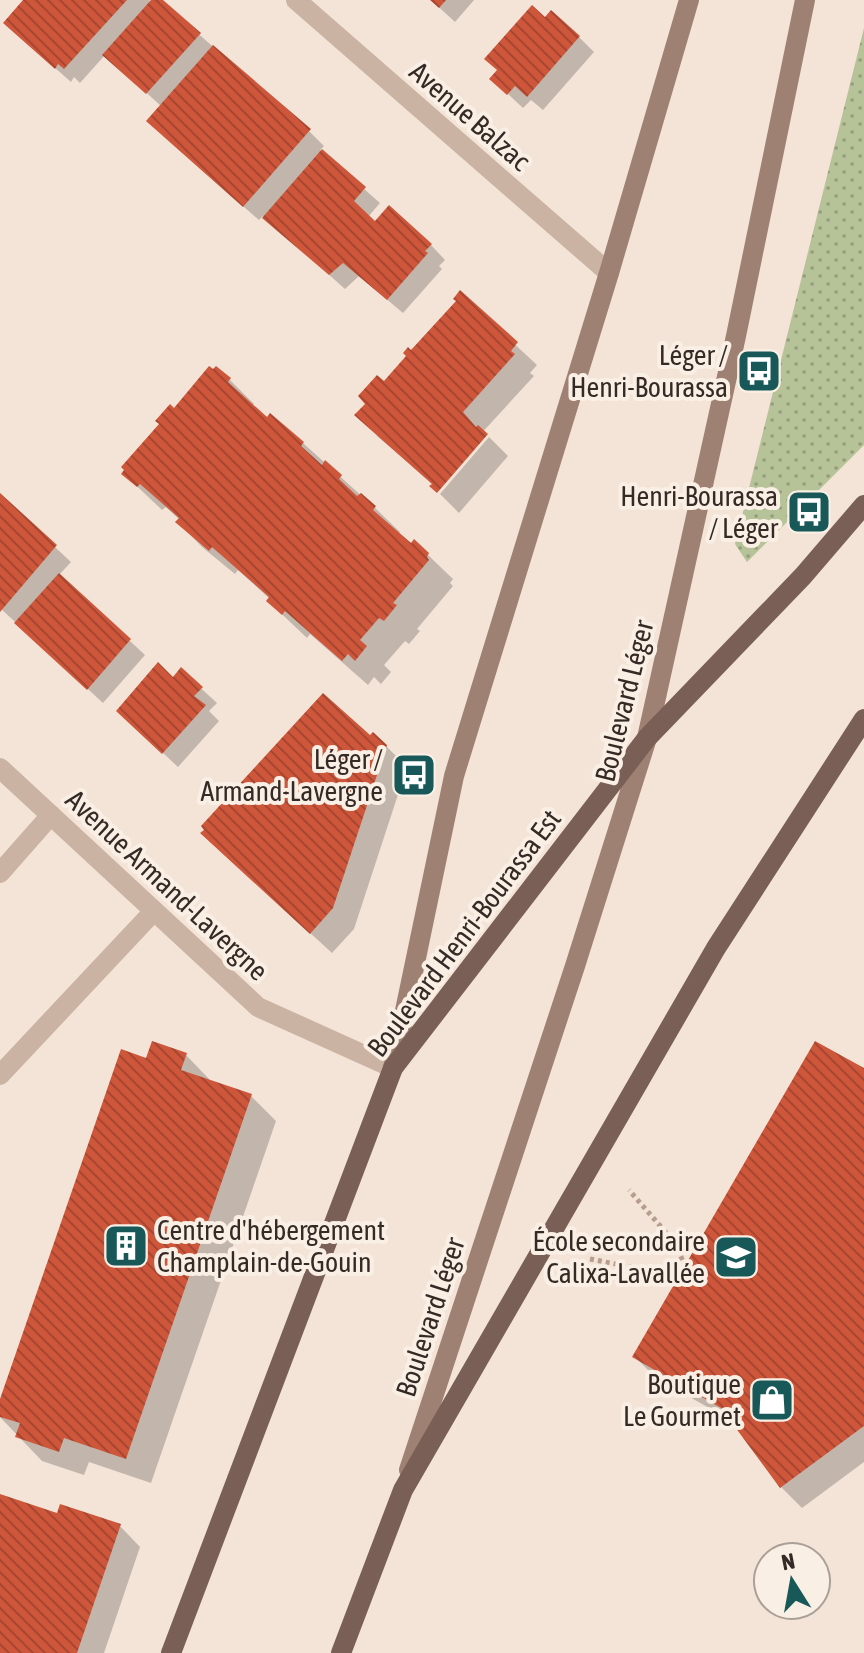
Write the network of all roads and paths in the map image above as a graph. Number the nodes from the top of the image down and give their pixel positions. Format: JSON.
{"nodes":[{"id":1,"x":296,"y":0,"type":"edge"},
{"id":2,"x":689,"y":0,"type":"edge"},
{"id":3,"x":805,"y":0,"type":"edge"},
{"id":4,"x":609,"y":273,"type":"junction"},
{"id":5,"x":864,"y":505,"type":"edge"},
{"id":6,"x":864,"y":719,"type":"edge"},
{"id":7,"x":647,"y":738,"type":"junction"},
{"id":8,"x":0,"y":768,"type":"edge"},
{"id":9,"x":51,"y":815,"type":"junction"},
{"id":10,"x":0,"y":873,"type":"edge"},
{"id":11,"x":154,"y":911,"type":"junction"},
{"id":12,"x":393,"y":1068,"type":"junction"},
{"id":13,"x":0,"y":1075,"type":"edge"},
{"id":14,"x":629,"y":1190,"type":"dead end"},
{"id":15,"x":590,"y":1259,"type":"dead end"},
{"id":16,"x":403,"y":1490,"type":"junction"},
{"id":17,"x":171,"y":1653,"type":"edge"},
{"id":18,"x":341,"y":1653,"type":"edge"}],
"edges":[{"from":1,"to":4,"type":"street","name":"Avenue Balzac"},
{"from":2,"to":4,"type":"main road"},
{"from":3,"to":7,"type":"main road","name":"Boulevard Léger"},
{"from":4,"to":12,"type":"main road"},
{"from":5,"to":7,"type":"main road","name":"Boulevard Henri-Bourassa Est"},
{"from":6,"to":16,"type":"main road"},
{"from":7,"to":12,"type":"main road","name":"Boulevard Henri-Bourassa Est"},
{"from":7,"to":16,"type":"main road","name":"Boulevard Léger"},
{"from":8,"to":9,"type":"street","name":"Avenue Armand-Lavergne"},
{"from":9,"to":10,"type":"street"},
{"from":9,"to":11,"type":"street","name":"Avenue Armand-Lavergne"},
{"from":11,"to":12,"type":"street","name":"Avenue Armand-Lavergne"},
{"from":11,"to":13,"type":"street"},
{"from":12,"to":17,"type":"main road","name":"Boulevard Henri-Bourassa Est"},
{"from":14,"to":15,"type":"path"},
{"from":16,"to":18,"type":"main road"}]}
